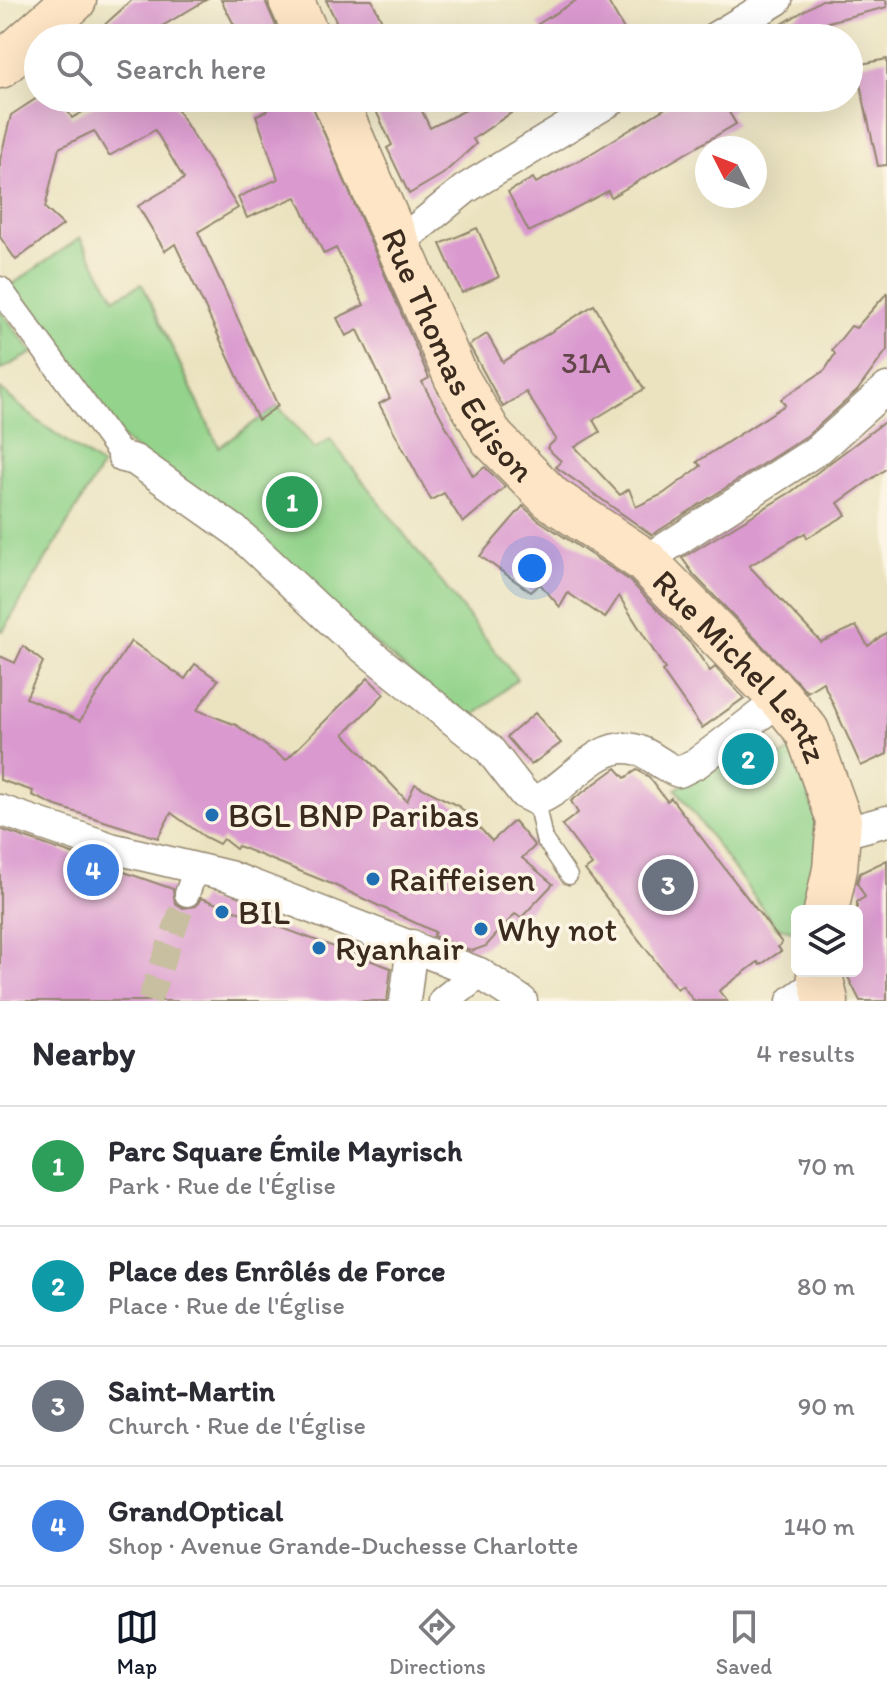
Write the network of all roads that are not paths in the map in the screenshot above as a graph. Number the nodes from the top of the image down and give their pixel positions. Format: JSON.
{"nodes":[{"id":1,"x":74,"y":0,"type":"edge"},
{"id":2,"x":291,"y":0,"type":"edge"},
{"id":3,"x":777,"y":0,"type":"edge"},
{"id":4,"x":47,"y":24,"type":"edge"},
{"id":5,"x":302,"y":24,"type":"edge"},
{"id":6,"x":737,"y":24,"type":"edge"},
{"id":7,"x":24,"y":45,"type":"edge"},
{"id":8,"x":0,"y":66,"type":"edge"},
{"id":9,"x":340,"y":112,"type":"edge"},
{"id":10,"x":592,"y":112,"type":"edge"},
{"id":11,"x":399,"y":243,"type":"junction"},
{"id":12,"x":0,"y":289,"type":"edge"},
{"id":13,"x":887,"y":388,"type":"edge"},
{"id":14,"x":123,"y":457,"type":"joint"},
{"id":15,"x":645,"y":561,"type":"junction"},
{"id":16,"x":781,"y":699,"type":"junction"},
{"id":17,"x":536,"y":800,"type":"junction"},
{"id":18,"x":0,"y":810,"type":"edge"},
{"id":19,"x":887,"y":821,"type":"edge"},
{"id":20,"x":839,"y":834,"type":"junction"},
{"id":21,"x":569,"y":876,"type":"dead end"},
{"id":22,"x":827,"y":905,"type":"edge"},
{"id":23,"x":412,"y":945,"type":"junction"},
{"id":24,"x":479,"y":973,"type":"junction"},
{"id":25,"x":405,"y":1001,"type":"edge"},
{"id":26,"x":444,"y":1001,"type":"edge"},
{"id":27,"x":522,"y":1001,"type":"edge"}],
"edges":[{"from":1,"to":4,"type":"main road"},
{"from":2,"to":5,"type":"main road"},
{"from":3,"to":6,"type":"street"},
{"from":7,"to":8,"type":"main road"},
{"from":9,"to":11,"type":"main road","name":"Rue Thomas Edison"},
{"from":10,"to":11,"type":"street"},
{"from":11,"to":15,"type":"main road","name":"Rue Thomas Edison"},
{"from":12,"to":14,"type":"street"},
{"from":13,"to":15,"type":"street","name":"Rue Michel Lentz"},
{"from":14,"to":17,"type":"street"},
{"from":15,"to":16,"type":"main road","name":"Rue Michel Lentz"},
{"from":16,"to":17,"type":"street"},
{"from":16,"to":20,"type":"main road","name":"Rue Michel Lentz"},
{"from":17,"to":21,"type":"lane"},
{"from":18,"to":23,"type":"street"},
{"from":19,"to":20,"type":"street"},
{"from":20,"to":22,"type":"main road"},
{"from":23,"to":24,"type":"street"},
{"from":23,"to":25,"type":"street"},
{"from":24,"to":26,"type":"street"},
{"from":24,"to":27,"type":"street"}]}
